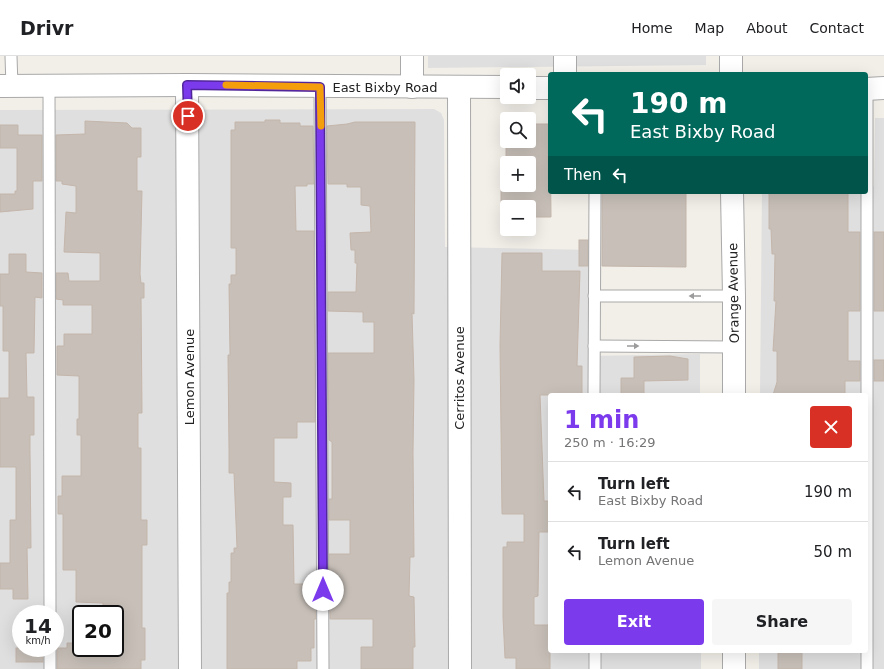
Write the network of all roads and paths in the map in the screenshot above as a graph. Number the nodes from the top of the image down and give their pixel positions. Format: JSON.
{"nodes":[{"id":1,"x":11,"y":56,"type":"edge"},
{"id":2,"x":412,"y":56,"type":"edge"},
{"id":3,"x":565,"y":56,"type":"edge"},
{"id":4,"x":731,"y":56,"type":"edge"},
{"id":5,"x":565,"y":72,"type":"edge"},
{"id":6,"x":731,"y":72,"type":"edge"},
{"id":7,"x":187,"y":85,"type":"junction"},
{"id":8,"x":6,"y":86,"type":"edge"},
{"id":9,"x":49,"y":86,"type":"junction"},
{"id":10,"x":320,"y":87,"type":"junction"},
{"id":11,"x":412,"y":87,"type":"junction"},
{"id":12,"x":459,"y":87,"type":"junction"},
{"id":13,"x":500,"y":87,"type":"edge"},
{"id":14,"x":536,"y":88,"type":"edge"},
{"id":15,"x":548,"y":88,"type":"edge"},
{"id":16,"x":872,"y":89,"type":"edge"},
{"id":17,"x":594,"y":194,"type":"edge"},
{"id":18,"x":732,"y":194,"type":"edge"},
{"id":19,"x":594,"y":296,"type":"junction"},
{"id":20,"x":734,"y":296,"type":"junction"},
{"id":21,"x":594,"y":346,"type":"junction"},
{"id":22,"x":734,"y":347,"type":"junction"},
{"id":23,"x":594,"y":393,"type":"edge"},
{"id":24,"x":734,"y":393,"type":"edge"},
{"id":25,"x":868,"y":476,"type":"edge"},
{"id":26,"x":50,"y":605,"type":"edge"},
{"id":27,"x":594,"y":653,"type":"edge"},
{"id":28,"x":734,"y":653,"type":"edge"},
{"id":29,"x":866,"y":653,"type":"edge"},
{"id":30,"x":50,"y":657,"type":"edge"},
{"id":31,"x":50,"y":669,"type":"edge"},
{"id":32,"x":190,"y":669,"type":"edge"},
{"id":33,"x":324,"y":669,"type":"edge"},
{"id":34,"x":460,"y":669,"type":"edge"},
{"id":35,"x":594,"y":669,"type":"edge"},
{"id":36,"x":734,"y":669,"type":"edge"},
{"id":37,"x":866,"y":669,"type":"edge"}],
"edges":[{"from":1,"to":8,"type":"lane"},
{"from":2,"to":11,"type":"street"},
{"from":3,"to":5,"type":"street"},
{"from":4,"to":6,"type":"street"},
{"from":7,"to":9,"type":"street","name":"East Bixby Road"},
{"from":7,"to":10,"type":"street","name":"East Bixby Road"},
{"from":7,"to":32,"type":"street","name":"Lemon Avenue"},
{"from":8,"to":9,"type":"street","name":"East Bixby Road"},
{"from":9,"to":26,"type":"lane"},
{"from":10,"to":11,"type":"street","name":"East Bixby Road"},
{"from":10,"to":33,"type":"lane"},
{"from":11,"to":12,"type":"street","name":"East Bixby Road"},
{"from":12,"to":13,"type":"street","name":"East Bixby Road"},
{"from":12,"to":34,"type":"street","name":"Cerritos Avenue"},
{"from":14,"to":15,"type":"street"},
{"from":16,"to":25,"type":"lane"},
{"from":17,"to":19,"type":"lane"},
{"from":18,"to":20,"type":"street","name":"Orange Avenue"},
{"from":20,"to":19,"type":"lane","one_way":true},
{"from":19,"to":21,"type":"lane"},
{"from":20,"to":22,"type":"street","name":"Orange Avenue"},
{"from":21,"to":22,"type":"lane","one_way":true},
{"from":21,"to":23,"type":"lane"},
{"from":22,"to":24,"type":"street","name":"Orange Avenue"},
{"from":27,"to":35,"type":"lane"},
{"from":28,"to":36,"type":"street"},
{"from":29,"to":37,"type":"lane"},
{"from":30,"to":31,"type":"lane"}]}
